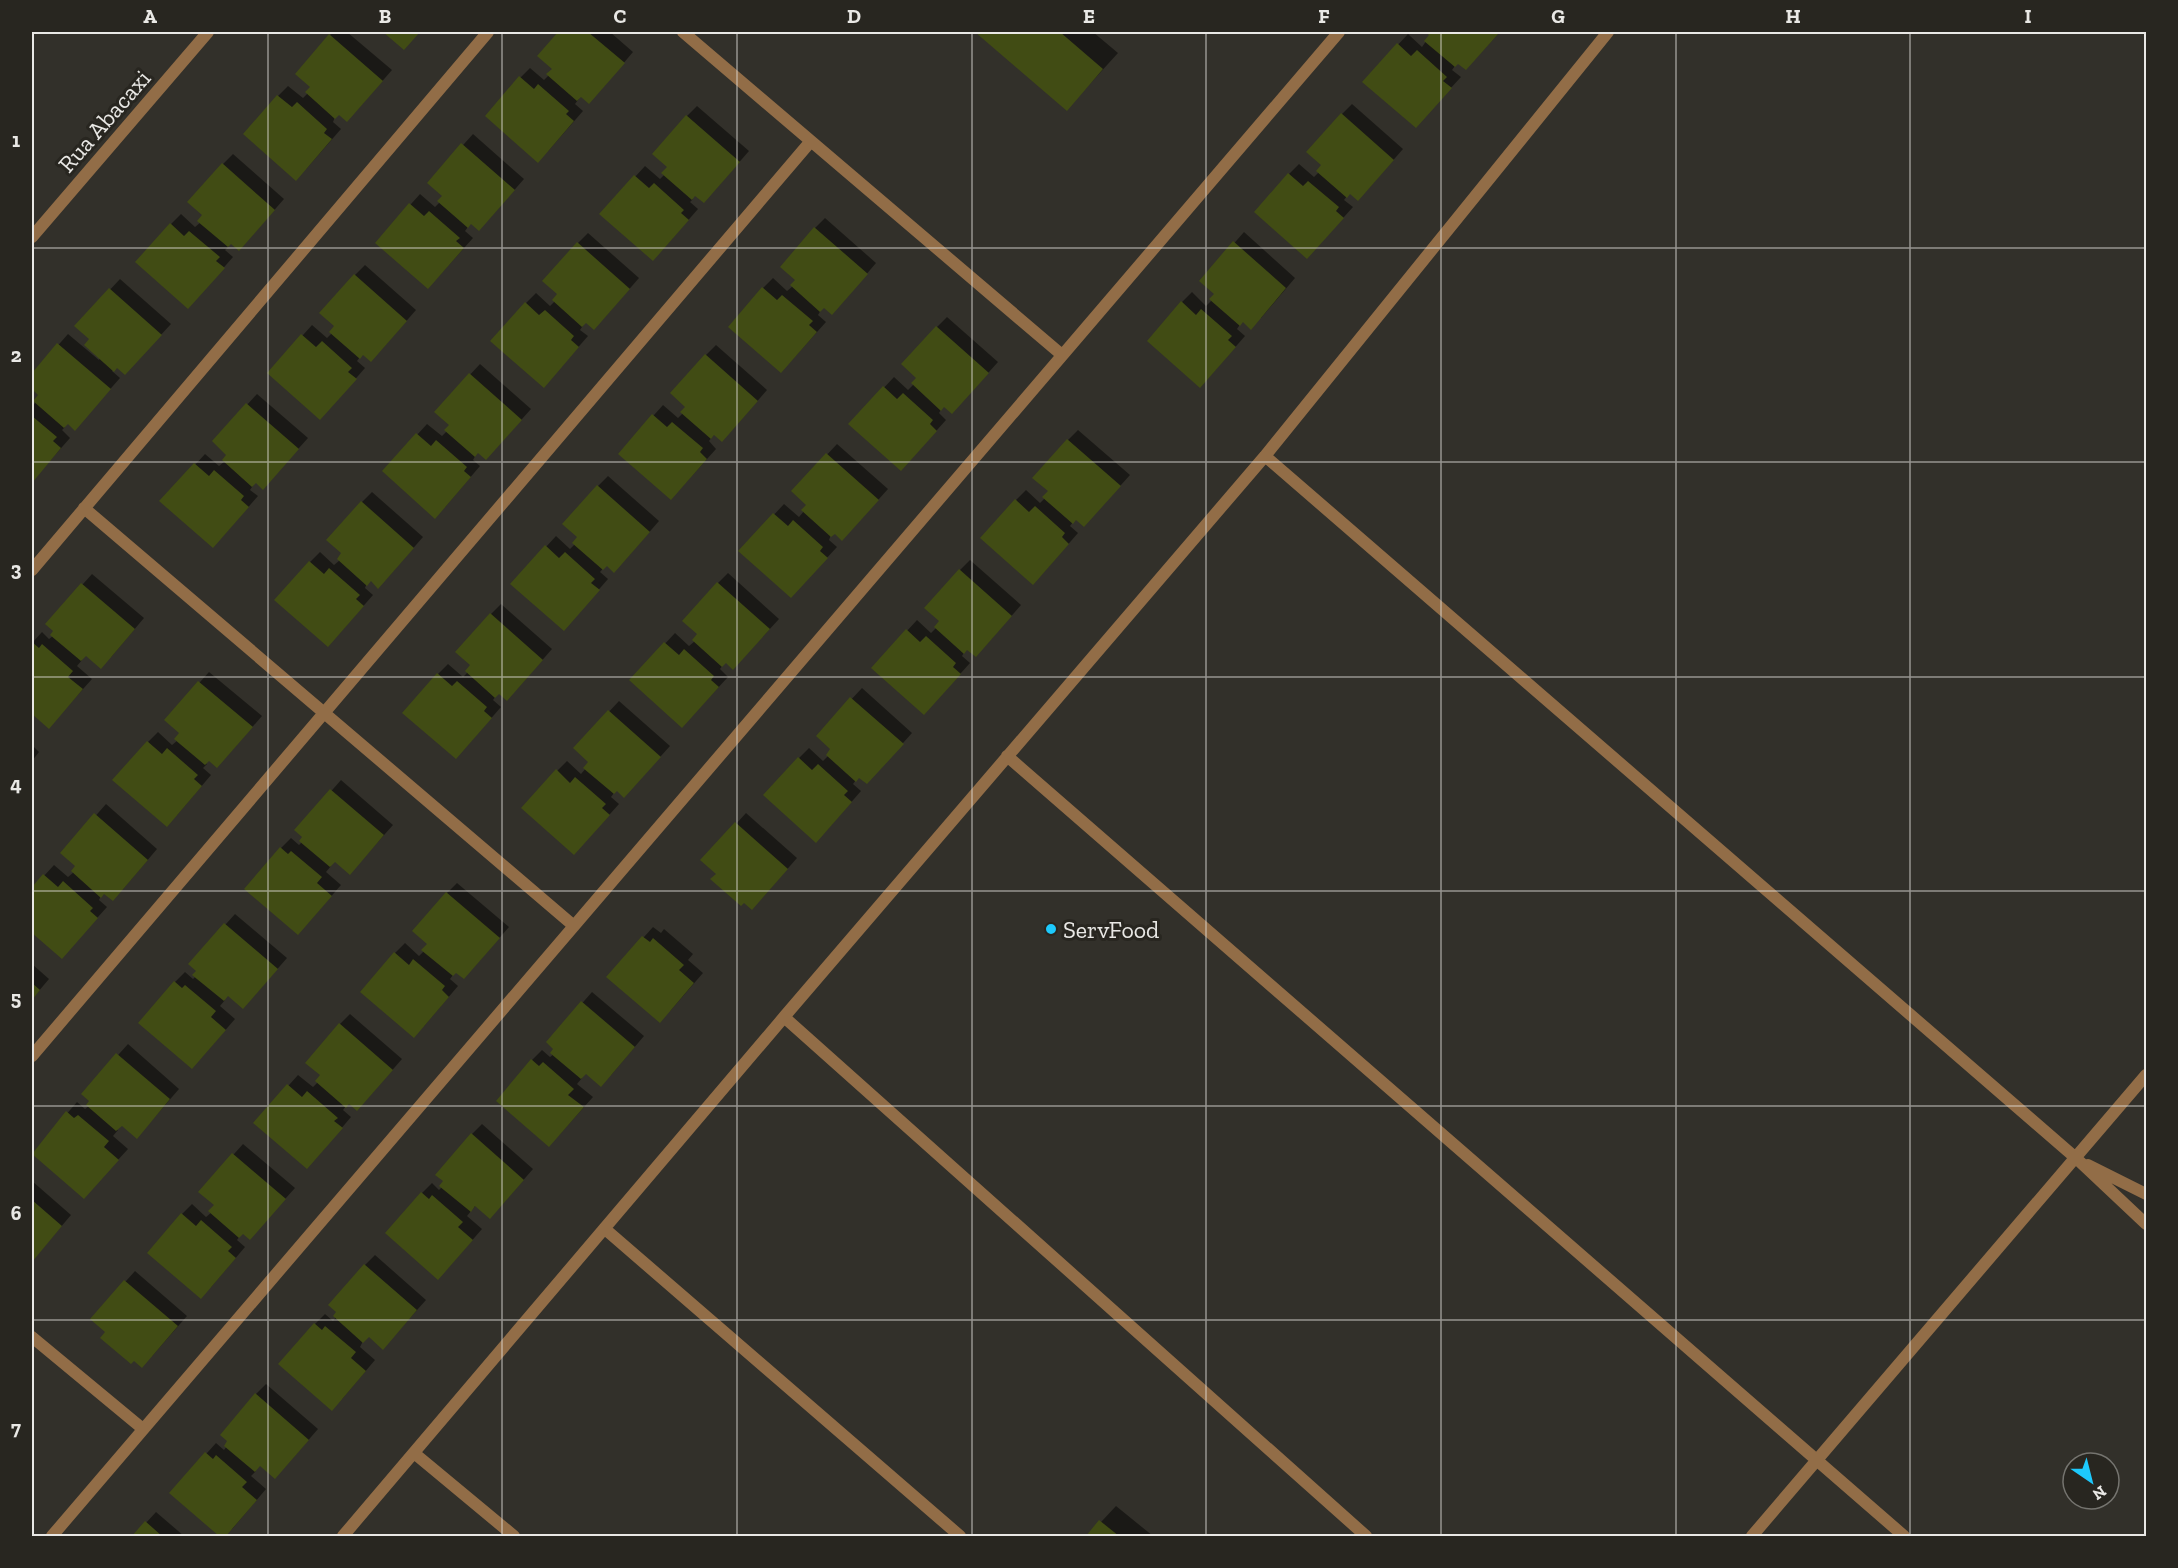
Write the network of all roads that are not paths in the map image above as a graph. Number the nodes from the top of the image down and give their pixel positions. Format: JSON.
{"nodes":[{"id":1,"x":208,"y":32,"type":"edge"},
{"id":2,"x":488,"y":32,"type":"edge"},
{"id":3,"x":683,"y":32,"type":"edge"},
{"id":4,"x":1339,"y":32,"type":"edge"},
{"id":5,"x":1608,"y":32,"type":"edge"},
{"id":6,"x":811,"y":141,"type":"junction"},
{"id":7,"x":32,"y":237,"type":"edge"},
{"id":8,"x":1062,"y":356,"type":"junction"},
{"id":9,"x":1265,"y":456,"type":"junction"},
{"id":10,"x":84,"y":508,"type":"junction"},
{"id":11,"x":32,"y":570,"type":"edge"},
{"id":12,"x":324,"y":713,"type":"junction"},
{"id":13,"x":1007,"y":756,"type":"junction"},
{"id":14,"x":573,"y":926,"type":"junction"},
{"id":15,"x":784,"y":1017,"type":"junction"},
{"id":16,"x":32,"y":1056,"type":"edge"},
{"id":17,"x":2146,"y":1075,"type":"edge"},
{"id":18,"x":2076,"y":1159,"type":"junction"},
{"id":19,"x":2146,"y":1194,"type":"edge"},
{"id":20,"x":2146,"y":1224,"type":"edge"},
{"id":21,"x":606,"y":1229,"type":"junction"},
{"id":22,"x":32,"y":1337,"type":"edge"},
{"id":23,"x":143,"y":1430,"type":"junction"},
{"id":24,"x":414,"y":1453,"type":"junction"},
{"id":25,"x":1816,"y":1461,"type":"junction"},
{"id":26,"x":52,"y":1536,"type":"edge"},
{"id":27,"x":343,"y":1536,"type":"edge"},
{"id":28,"x":514,"y":1536,"type":"edge"},
{"id":29,"x":960,"y":1536,"type":"edge"},
{"id":30,"x":1366,"y":1536,"type":"edge"},
{"id":31,"x":1752,"y":1536,"type":"edge"},
{"id":32,"x":1904,"y":1536,"type":"edge"}],
"edges":[{"from":1,"to":7,"type":"street","name":"Rua Abacaxi"},
{"from":2,"to":10,"type":"street"},
{"from":3,"to":6,"type":"street"},
{"from":4,"to":8,"type":"street"},
{"from":5,"to":9,"type":"street"},
{"from":6,"to":8,"type":"street"},
{"from":6,"to":12,"type":"street"},
{"from":8,"to":14,"type":"street"},
{"from":9,"to":13,"type":"street"},
{"from":9,"to":18,"type":"street"},
{"from":10,"to":11,"type":"street"},
{"from":10,"to":12,"type":"street"},
{"from":12,"to":14,"type":"street"},
{"from":12,"to":16,"type":"street"},
{"from":13,"to":15,"type":"street"},
{"from":13,"to":25,"type":"street"},
{"from":14,"to":23,"type":"street"},
{"from":15,"to":21,"type":"street"},
{"from":15,"to":30,"type":"street"},
{"from":17,"to":18,"type":"street"},
{"from":18,"to":19,"type":"street"},
{"from":18,"to":20,"type":"street"},
{"from":18,"to":25,"type":"street"},
{"from":21,"to":24,"type":"street"},
{"from":21,"to":29,"type":"street"},
{"from":22,"to":23,"type":"street"},
{"from":23,"to":26,"type":"street"},
{"from":24,"to":27,"type":"street"},
{"from":24,"to":28,"type":"street"},
{"from":25,"to":31,"type":"street"},
{"from":25,"to":32,"type":"street"}]}
